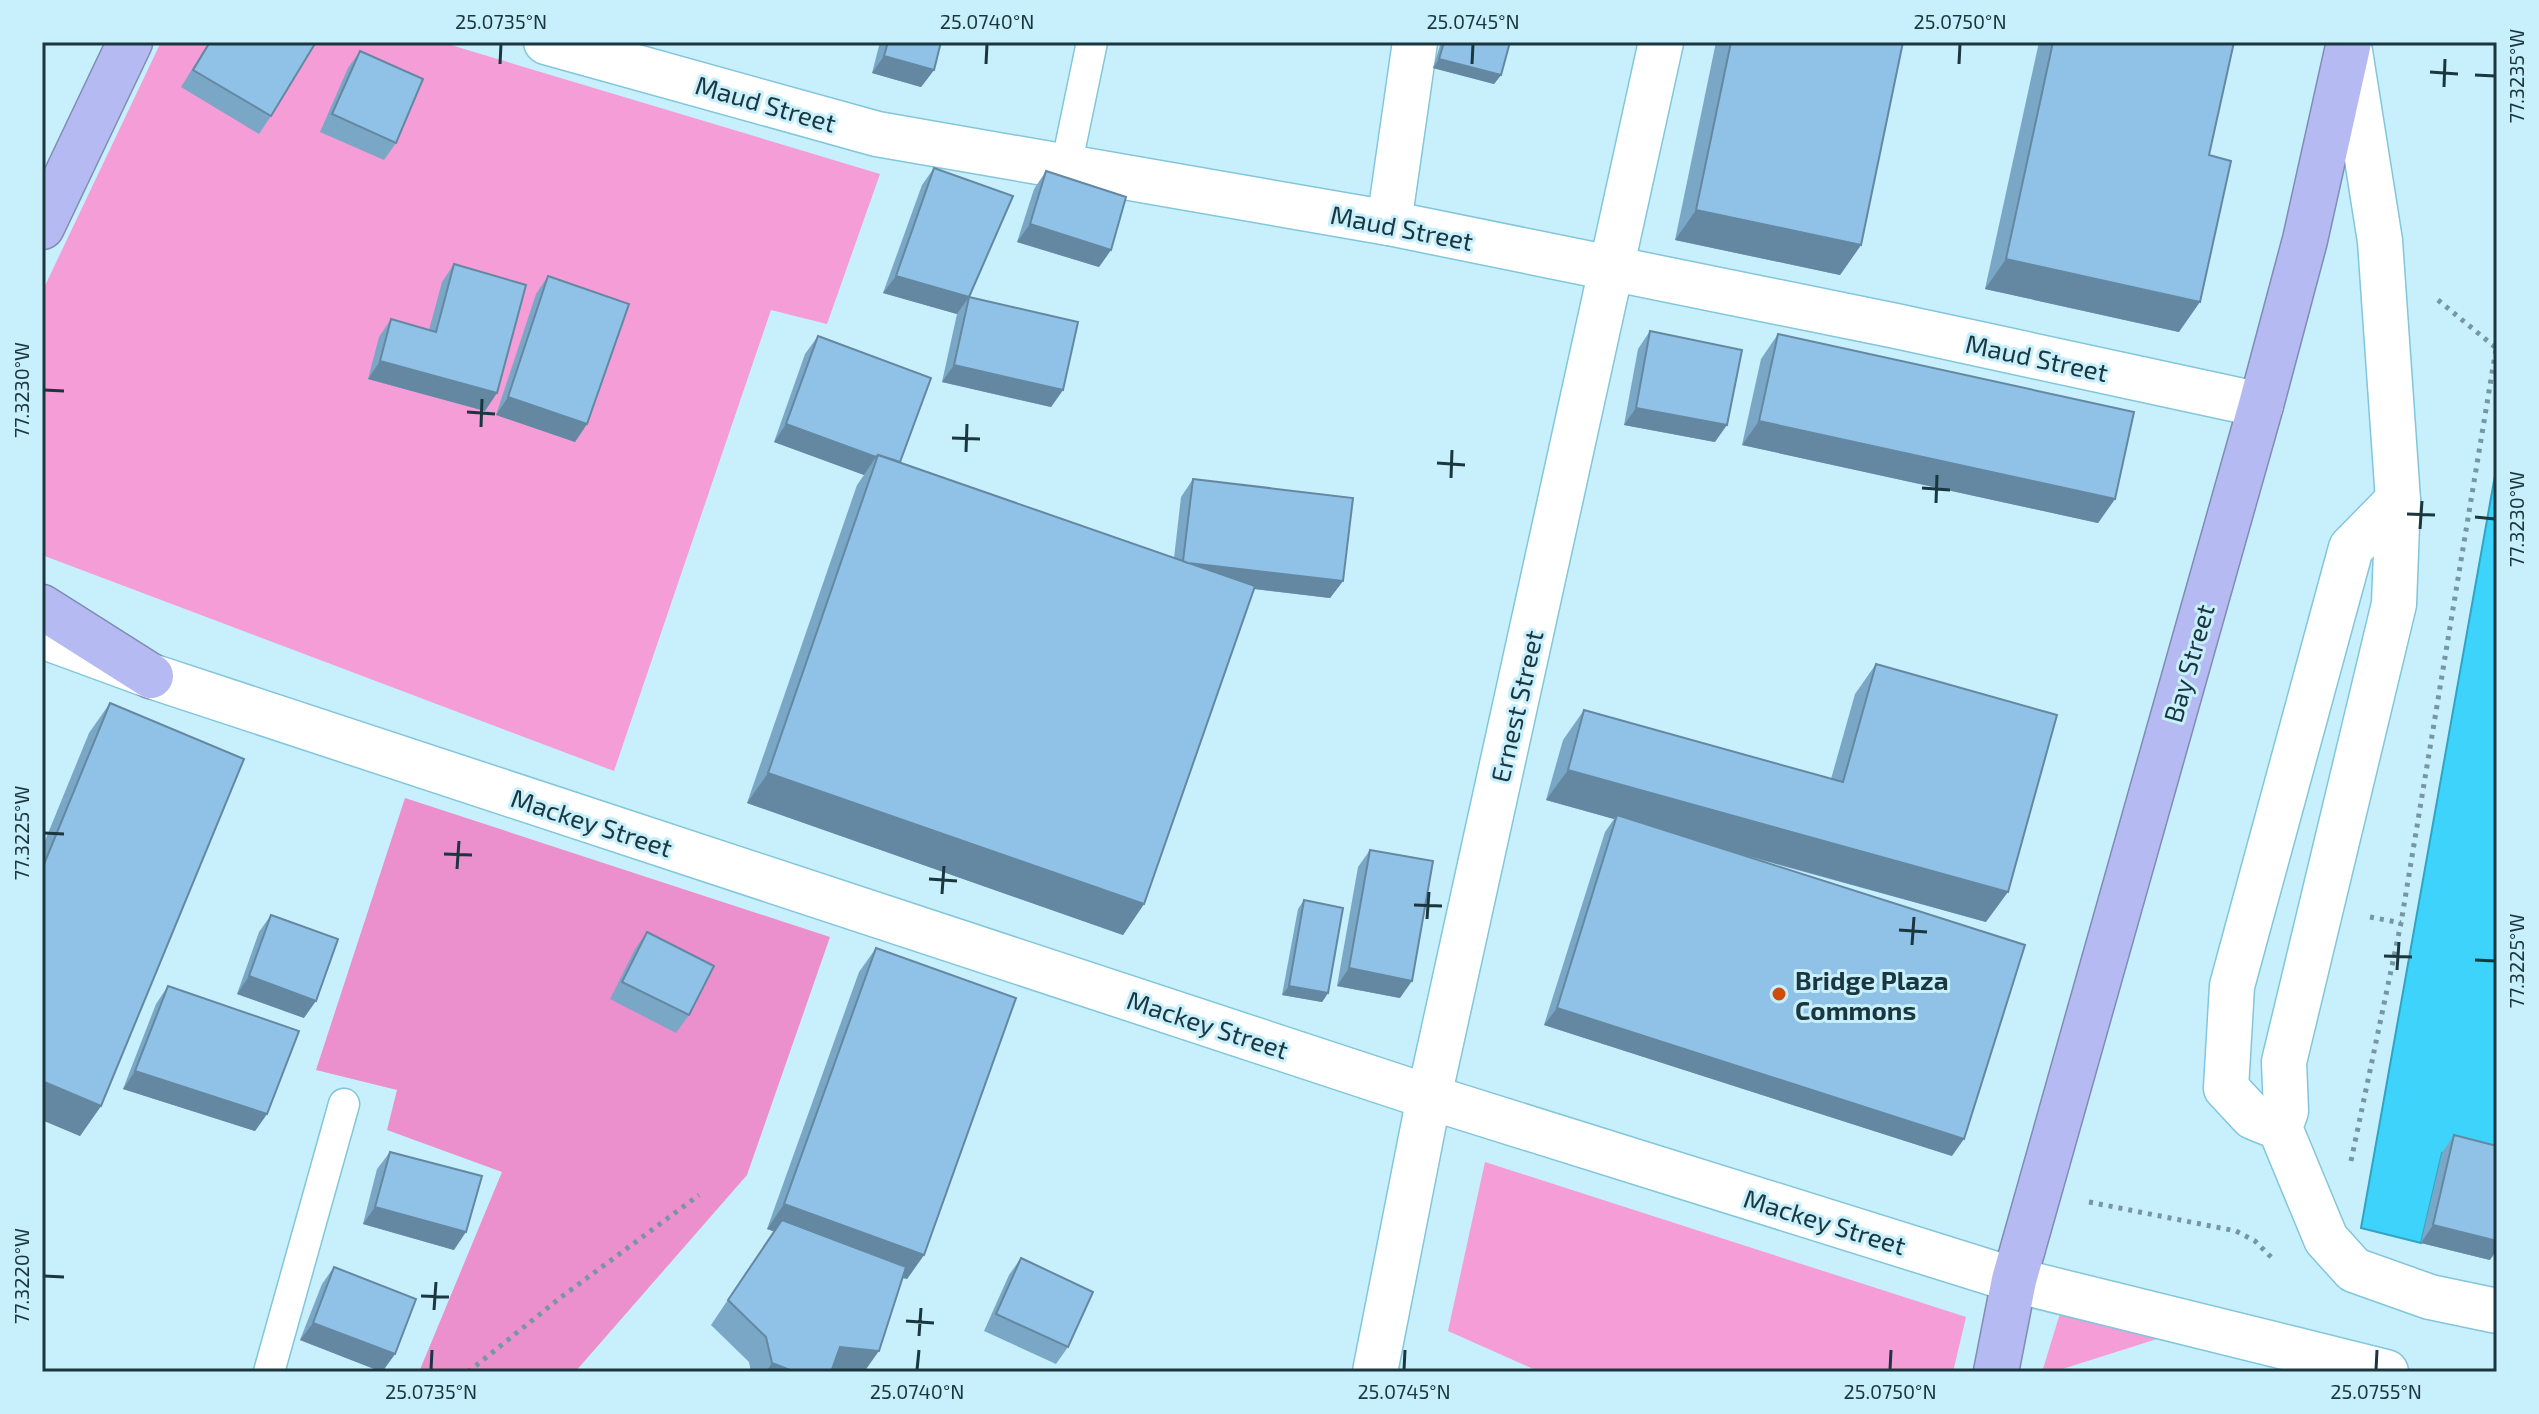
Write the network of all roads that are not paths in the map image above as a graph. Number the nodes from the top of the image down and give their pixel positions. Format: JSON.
{"nodes":[{"id":1,"x":130,"y":42,"type":"edge"},
{"id":2,"x":546,"y":42,"type":"edge"},
{"id":3,"x":1092,"y":42,"type":"edge"},
{"id":4,"x":1415,"y":42,"type":"edge"},
{"id":5,"x":1661,"y":42,"type":"edge"},
{"id":6,"x":2349,"y":43,"type":"edge"},
{"id":7,"x":1066,"y":167,"type":"junction"},
{"id":8,"x":1389,"y":223,"type":"junction"},
{"id":9,"x":42,"y":227,"type":"edge"},
{"id":10,"x":1613,"y":268,"type":"junction"},
{"id":11,"x":2261,"y":405,"type":"junction"},
{"id":12,"x":2398,"y":500,"type":"junction"},
{"id":13,"x":42,"y":607,"type":"edge"},
{"id":14,"x":42,"y":636,"type":"edge"},
{"id":15,"x":151,"y":676,"type":"junction"},
{"id":16,"x":1429,"y":1097,"type":"junction"},
{"id":17,"x":344,"y":1104,"type":"dead end"},
{"id":18,"x":2280,"y":1128,"type":"junction"},
{"id":19,"x":2014,"y":1280,"type":"junction"},
{"id":20,"x":2497,"y":1311,"type":"edge"},
{"id":21,"x":269,"y":1372,"type":"edge"},
{"id":22,"x":1375,"y":1372,"type":"edge"},
{"id":23,"x":1996,"y":1372,"type":"edge"},
{"id":24,"x":2386,"y":1372,"type":"edge"}],
"edges":[{"from":1,"to":9,"type":"highway"},
{"from":2,"to":7,"type":"street","name":"Maud Street"},
{"from":3,"to":7,"type":"lane"},
{"from":4,"to":8,"type":"street"},
{"from":5,"to":10,"type":"street","name":"Ernest Street"},
{"from":6,"to":11,"type":"highway","name":"Bay Street"},
{"from":6,"to":12,"type":"street"},
{"from":7,"to":8,"type":"street","name":"Maud Street"},
{"from":8,"to":10,"type":"street","name":"Maud Street"},
{"from":10,"to":11,"type":"street","name":"Maud Street"},
{"from":10,"to":16,"type":"street","name":"Ernest Street"},
{"from":11,"to":19,"type":"highway","name":"Bay Street"},
{"from":12,"to":18,"type":"street"},
{"from":12,"to":18,"type":"street"},
{"from":13,"to":15,"type":"highway"},
{"from":14,"to":15,"type":"street","name":"Mackey Street"},
{"from":15,"to":16,"type":"street","name":"Mackey Street"},
{"from":16,"to":19,"type":"street","name":"Mackey Street"},
{"from":16,"to":22,"type":"street","name":"Ernest Street"},
{"from":17,"to":21,"type":"lane"},
{"from":18,"to":20,"type":"street"},
{"from":19,"to":23,"type":"highway","name":"Bay Street"},
{"from":19,"to":24,"type":"street","name":"Mackey Street"}]}
